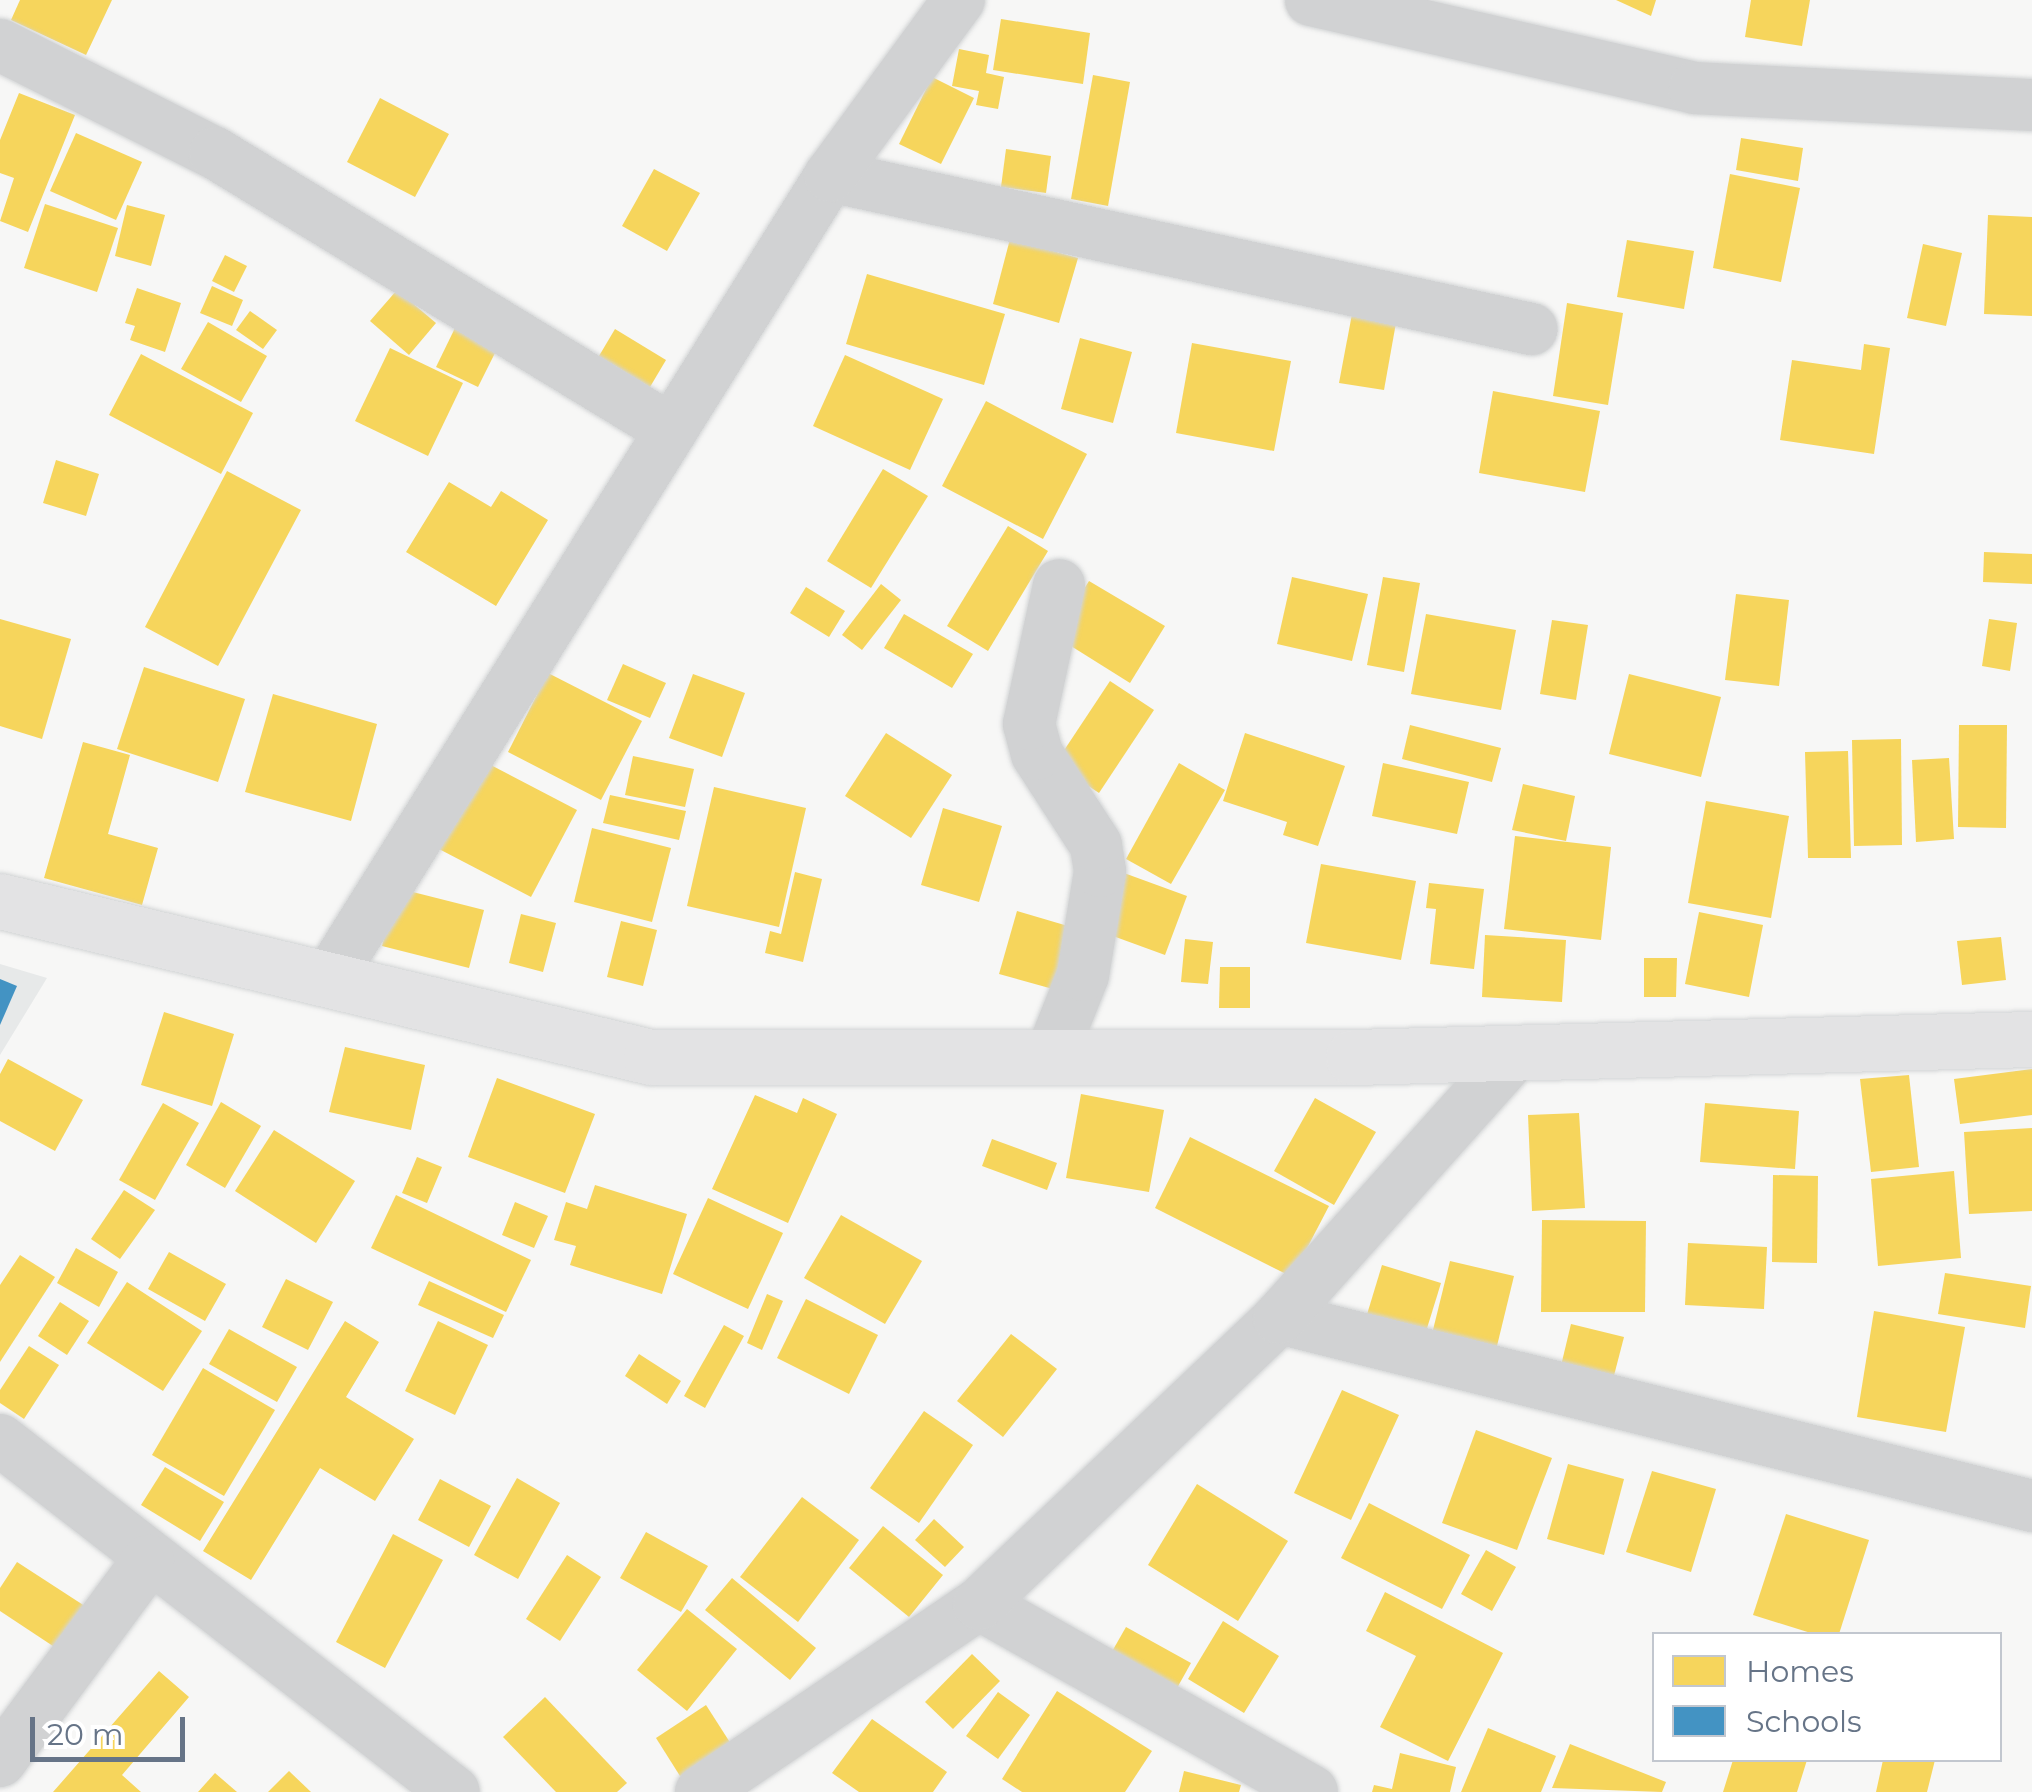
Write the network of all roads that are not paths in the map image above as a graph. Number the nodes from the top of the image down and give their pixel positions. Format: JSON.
{"nodes":[{"id":1,"x":958,"y":0,"type":"edge"},
{"id":2,"x":1310,"y":0,"type":"edge"},
{"id":3,"x":0,"y":45,"type":"edge"},
{"id":4,"x":2032,"y":105,"type":"edge"},
{"id":5,"x":830,"y":176,"type":"junction"},
{"id":6,"x":1531,"y":328,"type":"dead end"},
{"id":7,"x":671,"y":430,"type":"junction"},
{"id":8,"x":1059,"y":585,"type":"dead end"},
{"id":9,"x":0,"y":901,"type":"edge"},
{"id":10,"x":328,"y":980,"type":"junction"},
{"id":11,"x":2032,"y":1039,"type":"edge"},
{"id":12,"x":1516,"y":1053,"type":"junction"},
{"id":13,"x":1050,"y":1058,"type":"junction"},
{"id":14,"x":1279,"y":1318,"type":"junction"},
{"id":15,"x":0,"y":1440,"type":"edge"},
{"id":16,"x":2032,"y":1506,"type":"edge"},
{"id":17,"x":148,"y":1561,"type":"junction"},
{"id":18,"x":979,"y":1604,"type":"junction"},
{"id":19,"x":0,"y":1761,"type":"edge"},
{"id":20,"x":454,"y":1792,"type":"edge"},
{"id":21,"x":701,"y":1792,"type":"edge"},
{"id":22,"x":1312,"y":1792,"type":"edge"}],
"edges":[{"from":1,"to":5,"type":"street"},
{"from":2,"to":4,"type":"street"},
{"from":3,"to":7,"type":"street"},
{"from":5,"to":6,"type":"street"},
{"from":5,"to":7,"type":"street"},
{"from":7,"to":10,"type":"street"},
{"from":8,"to":13,"type":"street"},
{"from":9,"to":10,"type":"street"},
{"from":10,"to":13,"type":"street"},
{"from":11,"to":12,"type":"street"},
{"from":12,"to":13,"type":"street"},
{"from":12,"to":14,"type":"street"},
{"from":14,"to":16,"type":"street"},
{"from":14,"to":18,"type":"street"},
{"from":15,"to":17,"type":"street"},
{"from":17,"to":19,"type":"street"},
{"from":17,"to":20,"type":"street"},
{"from":18,"to":21,"type":"street"},
{"from":18,"to":22,"type":"street"}]}
